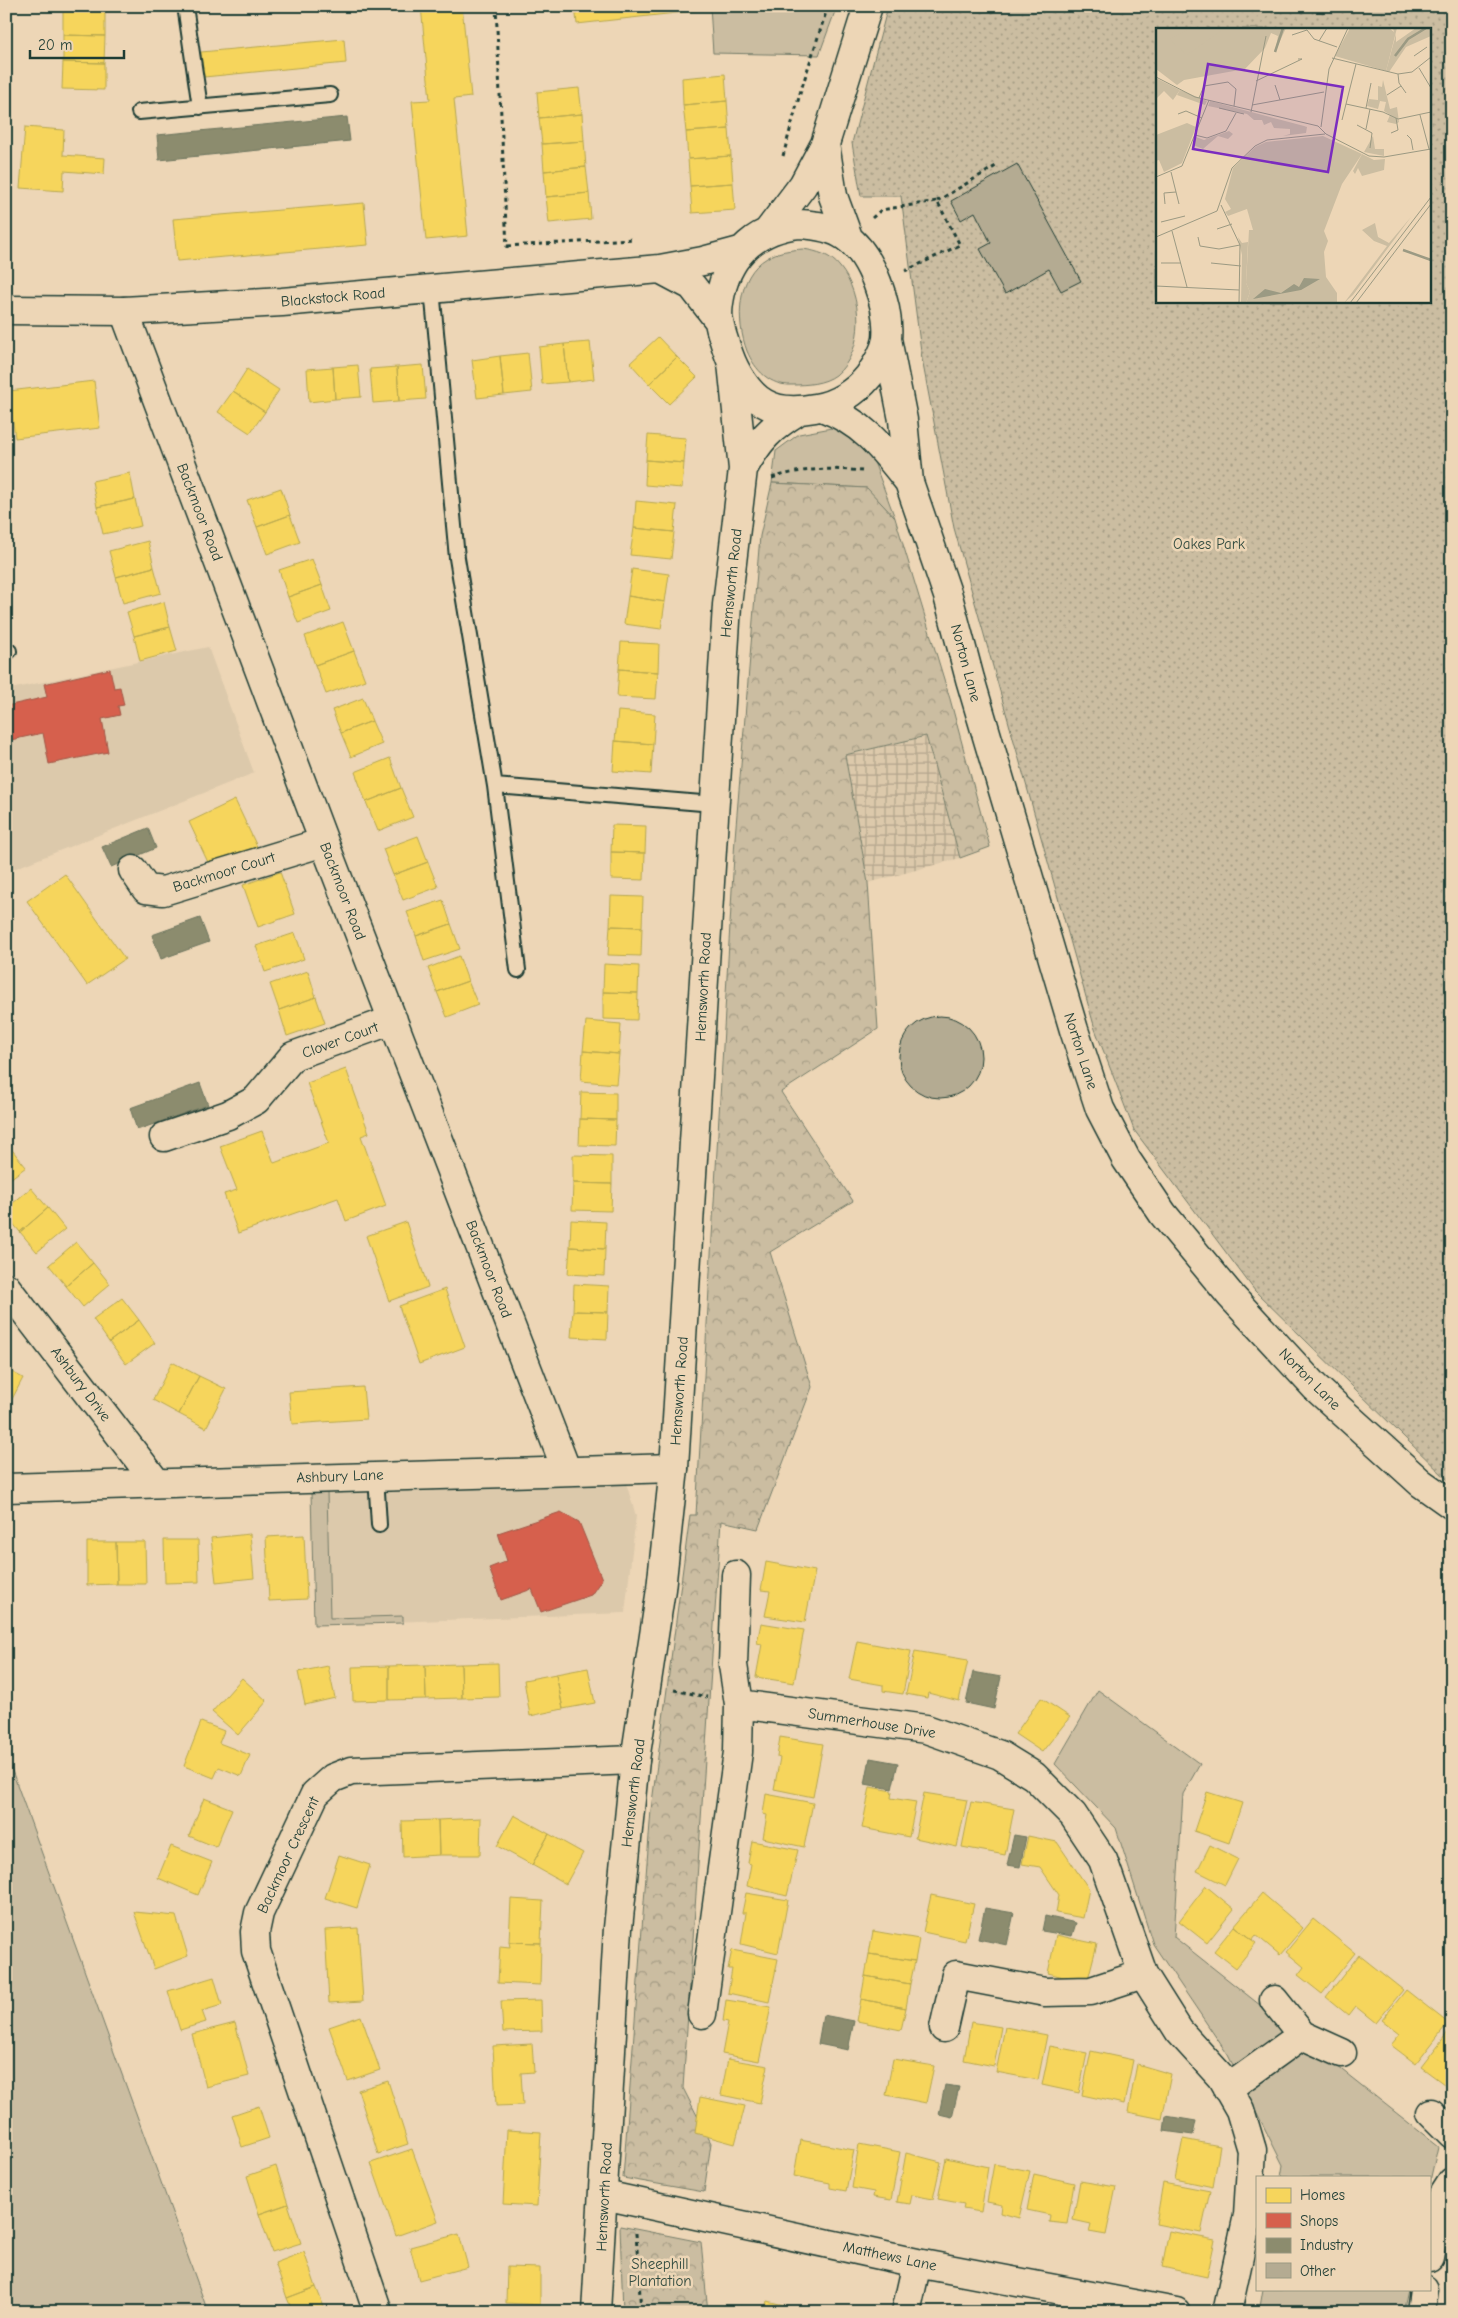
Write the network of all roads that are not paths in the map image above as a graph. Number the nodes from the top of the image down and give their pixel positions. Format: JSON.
{"nodes":[{"id":1,"x":185,"y":6,"type":"edge"},
{"id":2,"x":868,"y":6,"type":"edge"},
{"id":3,"x":330,"y":94,"type":"dead end"},
{"id":4,"x":200,"y":107,"type":"junction"},
{"id":5,"x":139,"y":112,"type":"dead end"},
{"id":6,"x":825,"y":144,"type":"junction"},
{"id":7,"x":769,"y":230,"type":"junction"},
{"id":8,"x":848,"y":237,"type":"junction"},
{"id":9,"x":740,"y":251,"type":"junction"},
{"id":10,"x":660,"y":269,"type":"junction"},
{"id":11,"x":432,"y":289,"type":"junction"},
{"id":12,"x":6,"y":310,"type":"edge"},
{"id":13,"x":124,"y":311,"type":"junction"},
{"id":14,"x":719,"y":321,"type":"junction"},
{"id":15,"x":887,"y":339,"type":"junction"},
{"id":16,"x":732,"y":363,"type":"junction"},
{"id":17,"x":810,"y":409,"type":"junction"},
{"id":18,"x":741,"y":482,"type":"junction"},
{"id":19,"x":909,"y":482,"type":"junction"},
{"id":20,"x":495,"y":786,"type":"junction"},
{"id":21,"x":714,"y":804,"type":"junction"},
{"id":22,"x":324,"y":842,"type":"junction"},
{"id":23,"x":133,"y":870,"type":"dead end"},
{"id":24,"x":518,"y":970,"type":"dead end"},
{"id":25,"x":393,"y":1020,"type":"junction"},
{"id":26,"x":164,"y":1137,"type":"dead end"},
{"id":27,"x":6,"y":1287,"type":"edge"},
{"id":28,"x":674,"y":1468,"type":"junction"},
{"id":29,"x":566,"y":1469,"type":"junction"},
{"id":30,"x":376,"y":1475,"type":"junction"},
{"id":31,"x":156,"y":1482,"type":"junction"},
{"id":32,"x":6,"y":1488,"type":"edge"},
{"id":33,"x":1452,"y":1505,"type":"edge"},
{"id":34,"x":379,"y":1525,"type":"dead end"},
{"id":35,"x":736,"y":1575,"type":"dead end"},
{"id":36,"x":739,"y":1704,"type":"junction"},
{"id":37,"x":635,"y":1760,"type":"junction"},
{"id":38,"x":1143,"y":1974,"type":"junction"},
{"id":39,"x":1274,"y":2000,"type":"dead end"},
{"id":40,"x":702,"y":2014,"type":"dead end"},
{"id":41,"x":944,"y":2028,"type":"dead end"},
{"id":42,"x":1302,"y":2035,"type":"junction"},
{"id":43,"x":1342,"y":2053,"type":"dead end"},
{"id":44,"x":1227,"y":2089,"type":"junction"},
{"id":45,"x":1430,"y":2113,"type":"dead end"},
{"id":46,"x":1452,"y":2134,"type":"edge"},
{"id":47,"x":1452,"y":2182,"type":"edge"},
{"id":48,"x":604,"y":2195,"type":"junction"},
{"id":49,"x":1430,"y":2252,"type":"edge"},
{"id":50,"x":917,"y":2263,"type":"junction"},
{"id":51,"x":1424,"y":2290,"type":"edge"},
{"id":52,"x":378,"y":2312,"type":"edge"},
{"id":53,"x":596,"y":2312,"type":"edge"},
{"id":54,"x":906,"y":2312,"type":"edge"},
{"id":55,"x":1176,"y":2312,"type":"edge"},
{"id":56,"x":1227,"y":2312,"type":"edge"},
{"id":57,"x":1421,"y":2312,"type":"edge"}],
"edges":[{"from":1,"to":4,"type":"lane"},
{"from":2,"to":6,"type":"street"},
{"from":3,"to":4,"type":"lane"},
{"from":4,"to":5,"type":"lane"},
{"from":6,"to":7,"type":"street"},
{"from":6,"to":8,"type":"street"},
{"from":7,"to":8,"type":"street"},
{"from":7,"to":9,"type":"street"},
{"from":8,"to":15,"type":"street"},
{"from":9,"to":10,"type":"street","name":"Blackstock Road"},
{"from":9,"to":14,"type":"street"},
{"from":10,"to":11,"type":"street","name":"Blackstock Road"},
{"from":10,"to":14,"type":"street"},
{"from":11,"to":13,"type":"street","name":"Blackstock Road"},
{"from":11,"to":20,"type":"lane"},
{"from":12,"to":13,"type":"street","name":"Blackstock Road"},
{"from":13,"to":22,"type":"street","name":"Backmoor Road"},
{"from":14,"to":16,"type":"street"},
{"from":15,"to":17,"type":"street"},
{"from":15,"to":19,"type":"street","name":"Norton Lane"},
{"from":16,"to":17,"type":"street"},
{"from":16,"to":18,"type":"street","name":"Hemsworth Road"},
{"from":17,"to":18,"type":"street","name":"Hemsworth Road"},
{"from":17,"to":19,"type":"street","name":"Norton Lane"},
{"from":18,"to":21,"type":"street","name":"Hemsworth Road"},
{"from":19,"to":33,"type":"street","name":"Norton Lane"},
{"from":20,"to":21,"type":"lane"},
{"from":20,"to":24,"type":"lane"},
{"from":21,"to":28,"type":"street","name":"Hemsworth Road"},
{"from":22,"to":23,"type":"street","name":"Backmoor Court"},
{"from":22,"to":25,"type":"street","name":"Backmoor Road"},
{"from":25,"to":26,"type":"street","name":"Clover Court"},
{"from":25,"to":29,"type":"street","name":"Backmoor Road"},
{"from":27,"to":31,"type":"street","name":"Ashbury Drive"},
{"from":28,"to":29,"type":"street","name":"Ashbury Lane"},
{"from":28,"to":37,"type":"street","name":"Hemsworth Road"},
{"from":29,"to":30,"type":"street","name":"Ashbury Lane"},
{"from":30,"to":31,"type":"street","name":"Ashbury Lane"},
{"from":30,"to":34,"type":"lane"},
{"from":31,"to":32,"type":"street","name":"Ashbury Lane"},
{"from":35,"to":36,"type":"street"},
{"from":36,"to":38,"type":"street","name":"Summerhouse Drive"},
{"from":36,"to":40,"type":"street"},
{"from":37,"to":48,"type":"street","name":"Hemsworth Road"},
{"from":37,"to":52,"type":"street","name":"Backmoor Crescent"},
{"from":38,"to":41,"type":"street"},
{"from":38,"to":44,"type":"street","name":"Summerhouse Drive"},
{"from":39,"to":42,"type":"street"},
{"from":42,"to":43,"type":"street"},
{"from":42,"to":44,"type":"street"},
{"from":44,"to":56,"type":"street","name":"Summerhouse Drive"},
{"from":45,"to":46,"type":"street"},
{"from":47,"to":49,"type":"street"},
{"from":48,"to":50,"type":"street","name":"Matthews Lane"},
{"from":48,"to":53,"type":"street","name":"Hemsworth Road"},
{"from":50,"to":54,"type":"street"},
{"from":50,"to":55,"type":"street","name":"Matthews Lane"},
{"from":51,"to":57,"type":"street"}]}
